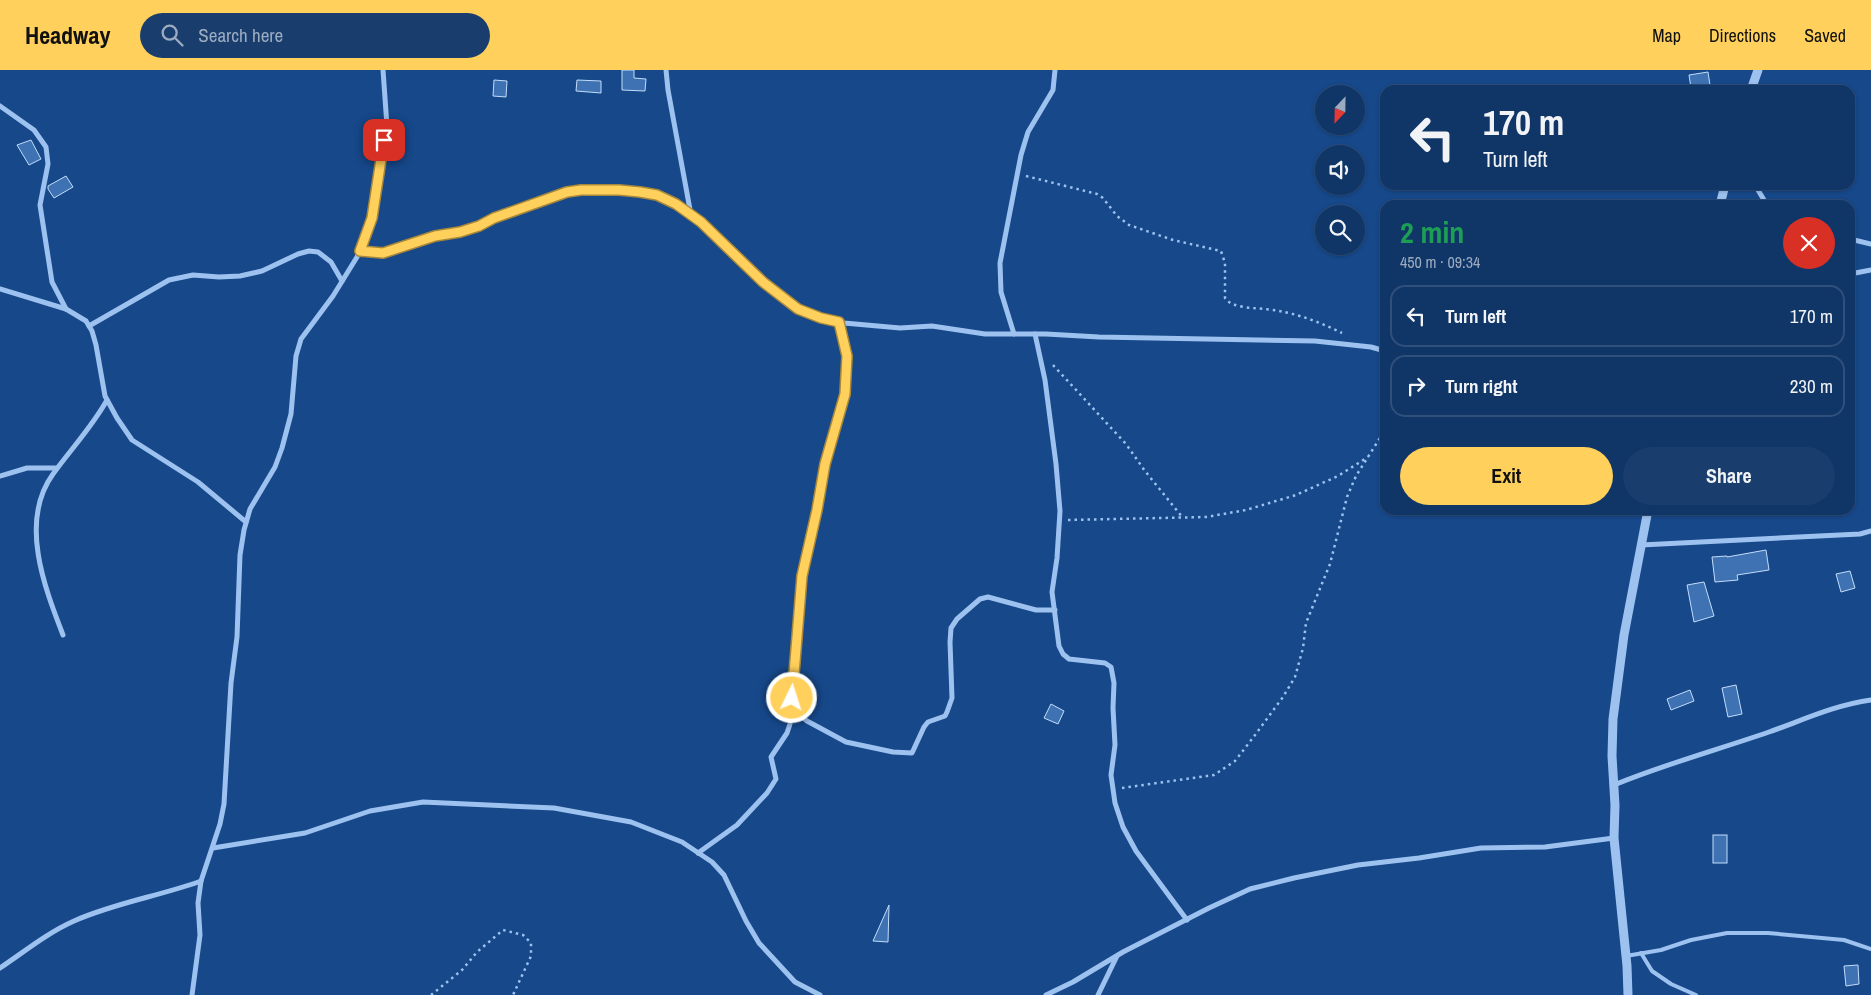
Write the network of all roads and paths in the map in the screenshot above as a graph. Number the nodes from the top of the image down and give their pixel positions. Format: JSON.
{"nodes":[{"id":1,"x":383,"y":70,"type":"edge"},
{"id":2,"x":666,"y":70,"type":"edge"},
{"id":3,"x":1055,"y":70,"type":"edge"},
{"id":4,"x":1758,"y":70,"type":"edge"},
{"id":5,"x":1753,"y":85,"type":"edge"},
{"id":6,"x":0,"y":106,"type":"edge"},
{"id":7,"x":1017,"y":174,"type":"junction"},
{"id":8,"x":691,"y":215,"type":"junction"},
{"id":9,"x":1855,"y":240,"type":"edge"},
{"id":10,"x":1871,"y":244,"type":"edge"},
{"id":11,"x":360,"y":251,"type":"junction"},
{"id":12,"x":1871,"y":270,"type":"edge"},
{"id":13,"x":1855,"y":273,"type":"edge"},
{"id":14,"x":342,"y":282,"type":"junction"},
{"id":15,"x":0,"y":289,"type":"edge"},
{"id":16,"x":66,"y":309,"type":"junction"},
{"id":17,"x":839,"y":322,"type":"junction"},
{"id":18,"x":89,"y":326,"type":"junction"},
{"id":19,"x":1014,"y":334,"type":"junction"},
{"id":20,"x":1035,"y":334,"type":"junction"},
{"id":21,"x":1343,"y":334,"type":"dead end"},
{"id":22,"x":1038,"y":348,"type":"junction"},
{"id":23,"x":1380,"y":349,"type":"edge"},
{"id":24,"x":107,"y":400,"type":"junction"},
{"id":25,"x":1380,"y":438,"type":"edge"},
{"id":26,"x":1369,"y":456,"type":"junction"},
{"id":27,"x":57,"y":468,"type":"junction"},
{"id":28,"x":0,"y":476,"type":"edge"},
{"id":29,"x":1647,"y":515,"type":"edge"},
{"id":30,"x":1184,"y":518,"type":"junction"},
{"id":31,"x":1059,"y":520,"type":"junction"},
{"id":32,"x":246,"y":522,"type":"junction"},
{"id":33,"x":1871,"y":531,"type":"edge"},
{"id":34,"x":1641,"y":545,"type":"junction"},
{"id":35,"x":1055,"y":610,"type":"junction"},
{"id":36,"x":63,"y":634,"type":"dead end"},
{"id":37,"x":1871,"y":700,"type":"edge"},
{"id":38,"x":791,"y":708,"type":"junction"},
{"id":39,"x":1614,"y":785,"type":"junction"},
{"id":40,"x":1113,"y":789,"type":"junction"},
{"id":41,"x":1614,"y":838,"type":"junction"},
{"id":42,"x":213,"y":848,"type":"junction"},
{"id":43,"x":698,"y":853,"type":"junction"},
{"id":44,"x":202,"y":881,"type":"junction"},
{"id":45,"x":1187,"y":920,"type":"junction"},
{"id":46,"x":1871,"y":949,"type":"edge"},
{"id":47,"x":1641,"y":953,"type":"junction"},
{"id":48,"x":1117,"y":956,"type":"junction"},
{"id":49,"x":1626,"y":956,"type":"junction"},
{"id":50,"x":0,"y":968,"type":"edge"},
{"id":51,"x":192,"y":995,"type":"edge"},
{"id":52,"x":431,"y":995,"type":"edge"},
{"id":53,"x":512,"y":995,"type":"edge"},
{"id":54,"x":820,"y":995,"type":"edge"},
{"id":55,"x":1046,"y":995,"type":"edge"},
{"id":56,"x":1098,"y":995,"type":"edge"},
{"id":57,"x":1628,"y":995,"type":"edge"},
{"id":58,"x":1696,"y":995,"type":"edge"}],
"edges":[{"from":1,"to":11,"type":"street"},
{"from":2,"to":8,"type":"street"},
{"from":3,"to":7,"type":"street"},
{"from":4,"to":5,"type":"street"},
{"from":6,"to":16,"type":"street"},
{"from":7,"to":19,"type":"street"},
{"from":7,"to":21,"type":"path"},
{"from":8,"to":11,"type":"street"},
{"from":8,"to":17,"type":"street"},
{"from":9,"to":10,"type":"street"},
{"from":11,"to":14,"type":"street"},
{"from":12,"to":13,"type":"street"},
{"from":14,"to":18,"type":"street"},
{"from":14,"to":32,"type":"street"},
{"from":15,"to":16,"type":"street"},
{"from":16,"to":18,"type":"street"},
{"from":17,"to":19,"type":"street"},
{"from":17,"to":38,"type":"street"},
{"from":18,"to":24,"type":"street"},
{"from":19,"to":20,"type":"street"},
{"from":20,"to":22,"type":"street"},
{"from":20,"to":23,"type":"street"},
{"from":22,"to":30,"type":"path"},
{"from":22,"to":31,"type":"street"},
{"from":24,"to":27,"type":"street"},
{"from":24,"to":32,"type":"street"},
{"from":25,"to":26,"type":"path"},
{"from":26,"to":30,"type":"path"},
{"from":26,"to":40,"type":"path"},
{"from":27,"to":28,"type":"street"},
{"from":27,"to":36,"type":"street"},
{"from":29,"to":34,"type":"street"},
{"from":30,"to":31,"type":"path"},
{"from":31,"to":35,"type":"street"},
{"from":32,"to":42,"type":"street"},
{"from":33,"to":34,"type":"street"},
{"from":34,"to":39,"type":"street"},
{"from":35,"to":38,"type":"street"},
{"from":35,"to":40,"type":"street"},
{"from":37,"to":39,"type":"street"},
{"from":38,"to":43,"type":"street"},
{"from":39,"to":41,"type":"street"},
{"from":40,"to":45,"type":"street"},
{"from":41,"to":45,"type":"street"},
{"from":41,"to":49,"type":"street"},
{"from":42,"to":43,"type":"street"},
{"from":42,"to":44,"type":"street"},
{"from":43,"to":54,"type":"street"},
{"from":44,"to":50,"type":"street"},
{"from":44,"to":51,"type":"street"},
{"from":45,"to":48,"type":"street"},
{"from":46,"to":47,"type":"lane"},
{"from":47,"to":49,"type":"lane"},
{"from":47,"to":58,"type":"lane"},
{"from":48,"to":55,"type":"street"},
{"from":48,"to":56,"type":"street"},
{"from":49,"to":57,"type":"street"},
{"from":52,"to":53,"type":"path"}]}
